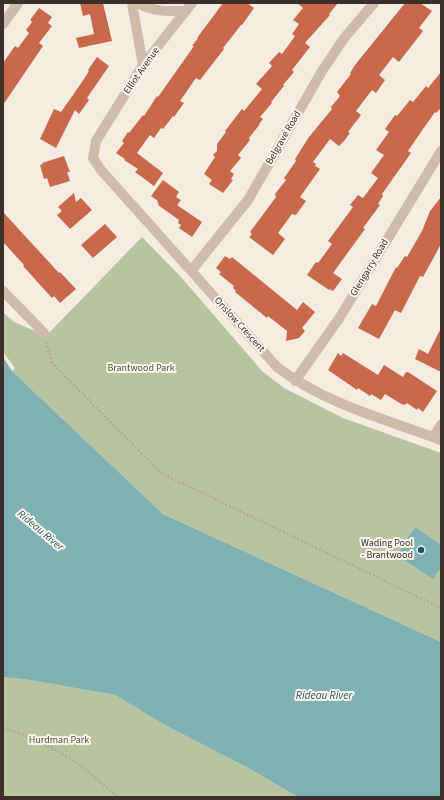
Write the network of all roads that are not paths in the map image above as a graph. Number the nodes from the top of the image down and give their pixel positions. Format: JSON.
{"nodes":[{"id":1,"x":18,"y":3,"type":"edge"},
{"id":2,"x":132,"y":3,"type":"edge"},
{"id":3,"x":137,"y":3,"type":"edge"},
{"id":4,"x":374,"y":3,"type":"edge"},
{"id":5,"x":189,"y":7,"type":"edge"},
{"id":6,"x":4,"y":22,"type":"edge"},
{"id":7,"x":144,"y":65,"type":"junction"},
{"id":8,"x":96,"y":141,"type":"joint"},
{"id":9,"x":441,"y":151,"type":"edge"},
{"id":10,"x":191,"y":271,"type":"junction"},
{"id":11,"x":3,"y":291,"type":"edge"},
{"id":12,"x":44,"y":333,"type":"road end"},
{"id":13,"x":295,"y":381,"type":"junction"},
{"id":14,"x":441,"y":425,"type":"edge"},
{"id":15,"x":437,"y":439,"type":"edge"}],
"edges":[{"from":1,"to":6,"type":"street"},
{"from":2,"to":7,"type":"street"},
{"from":3,"to":5,"type":"street"},
{"from":4,"to":10,"type":"street","name":"Belgrave Road"},
{"from":5,"to":7,"type":"street","name":"Elliot Avenue"},
{"from":7,"to":8,"type":"street","name":"Elliot Avenue"},
{"from":8,"to":10,"type":"street","name":"Onslow Crescent"},
{"from":9,"to":13,"type":"street","name":"Glengarry Road"},
{"from":10,"to":13,"type":"street","name":"Onslow Crescent"},
{"from":11,"to":12,"type":"street"},
{"from":13,"to":15,"type":"street","name":"Onslow Crescent"},
{"from":14,"to":15,"type":"street"}]}
